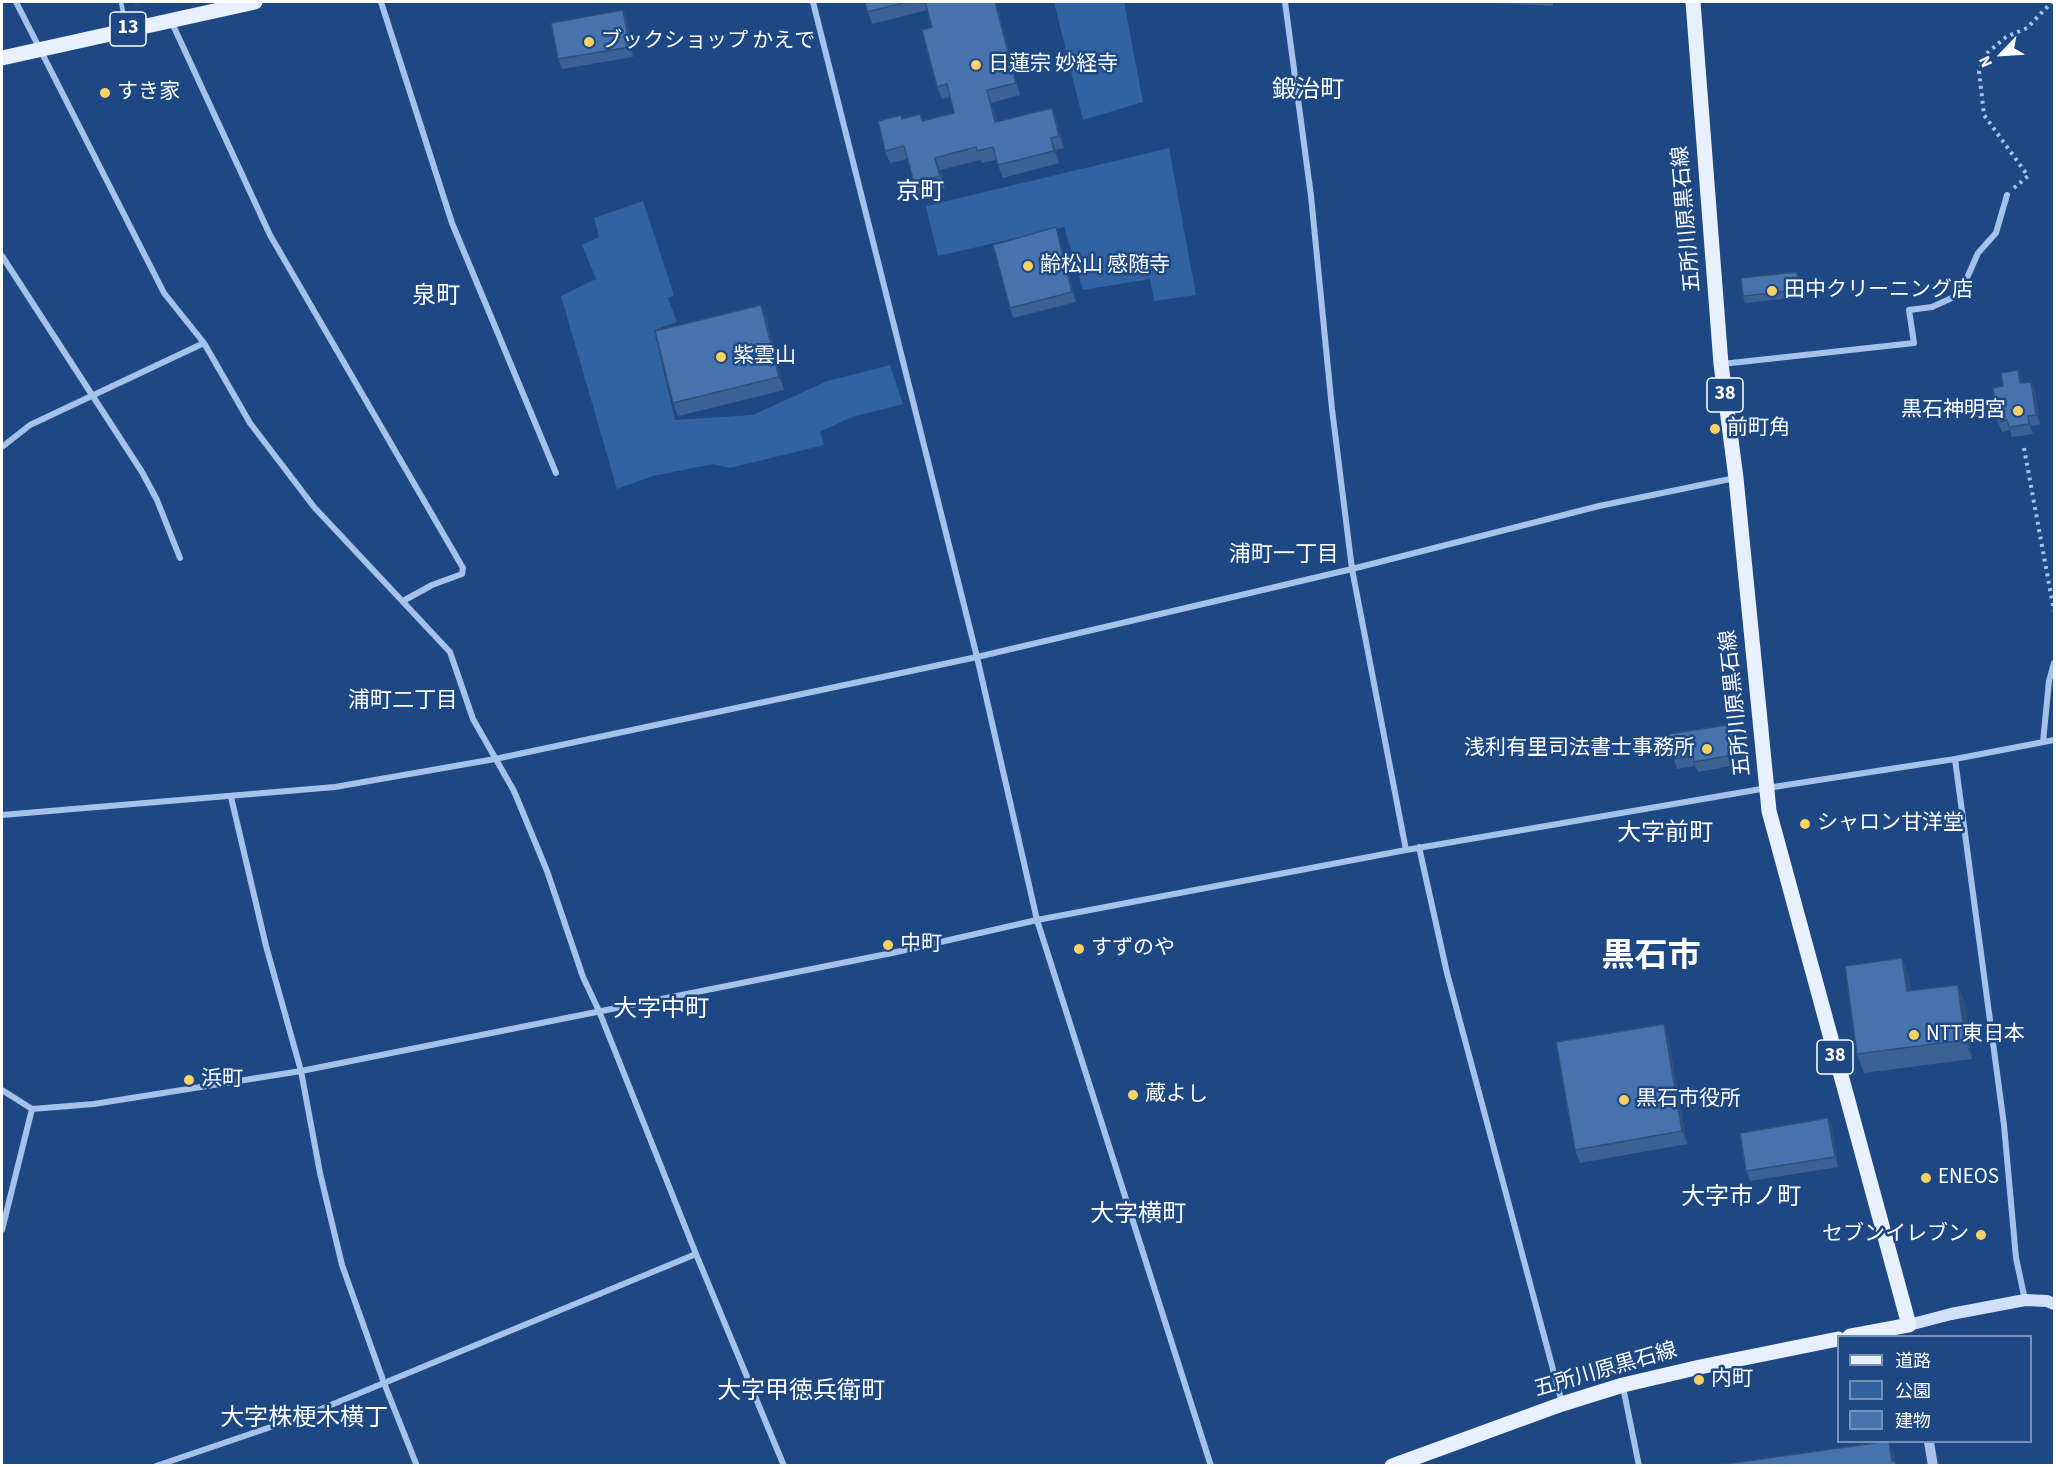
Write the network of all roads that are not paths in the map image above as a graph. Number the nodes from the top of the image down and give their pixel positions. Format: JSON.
{"nodes":[{"id":1,"x":16,"y":2,"type":"edge"},
{"id":2,"x":121,"y":2,"type":"edge"},
{"id":3,"x":255,"y":2,"type":"edge"},
{"id":4,"x":381,"y":2,"type":"edge"},
{"id":5,"x":813,"y":2,"type":"edge"},
{"id":6,"x":1285,"y":2,"type":"edge"},
{"id":7,"x":1693,"y":2,"type":"edge"},
{"id":8,"x":171,"y":20,"type":"junction"},
{"id":9,"x":126,"y":30,"type":"junction"},
{"id":10,"x":39,"y":49,"type":"junction"},
{"id":11,"x":2,"y":58,"type":"edge"},
{"id":12,"x":2007,"y":195,"type":"road end"},
{"id":13,"x":2,"y":256,"type":"edge"},
{"id":14,"x":204,"y":344,"type":"junction"},
{"id":15,"x":1721,"y":364,"type":"junction"},
{"id":16,"x":91,"y":395,"type":"junction"},
{"id":17,"x":2,"y":447,"type":"edge"},
{"id":18,"x":556,"y":473,"type":"dead end"},
{"id":19,"x":1736,"y":478,"type":"junction"},
{"id":20,"x":180,"y":558,"type":"dead end"},
{"id":21,"x":1352,"y":569,"type":"junction"},
{"id":22,"x":404,"y":601,"type":"junction"},
{"id":23,"x":977,"y":657,"type":"junction"},
{"id":24,"x":2055,"y":663,"type":"edge"},
{"id":25,"x":2055,"y":740,"type":"edge"},
{"id":26,"x":2043,"y":742,"type":"junction"},
{"id":27,"x":495,"y":759,"type":"junction"},
{"id":28,"x":1955,"y":759,"type":"junction"},
{"id":29,"x":1767,"y":788,"type":"junction"},
{"id":30,"x":231,"y":797,"type":"junction"},
{"id":31,"x":2,"y":815,"type":"edge"},
{"id":32,"x":1419,"y":847,"type":"junction"},
{"id":33,"x":1406,"y":850,"type":"junction"},
{"id":34,"x":1037,"y":920,"type":"junction"},
{"id":35,"x":599,"y":1011,"type":"junction"},
{"id":36,"x":301,"y":1071,"type":"junction"},
{"id":37,"x":2,"y":1090,"type":"edge"},
{"id":38,"x":32,"y":1109,"type":"junction"},
{"id":39,"x":2,"y":1230,"type":"edge"},
{"id":40,"x":696,"y":1254,"type":"junction"},
{"id":41,"x":2025,"y":1300,"type":"junction"},
{"id":42,"x":2055,"y":1304,"type":"edge"},
{"id":43,"x":1910,"y":1331,"type":"edge"},
{"id":44,"x":1862,"y":1335,"type":"edge"},
{"id":45,"x":1837,"y":1339,"type":"edge"},
{"id":46,"x":384,"y":1383,"type":"junction"},
{"id":47,"x":1623,"y":1385,"type":"junction"},
{"id":48,"x":1562,"y":1404,"type":"junction"},
{"id":49,"x":1929,"y":1443,"type":"edge"},
{"id":50,"x":183,"y":1456,"type":"junction"},
{"id":51,"x":156,"y":1466,"type":"edge"},
{"id":52,"x":187,"y":1466,"type":"edge"},
{"id":53,"x":417,"y":1466,"type":"edge"},
{"id":54,"x":784,"y":1466,"type":"edge"},
{"id":55,"x":1211,"y":1466,"type":"edge"},
{"id":56,"x":1392,"y":1466,"type":"edge"},
{"id":57,"x":1639,"y":1466,"type":"edge"},
{"id":58,"x":1933,"y":1466,"type":"edge"}],
"edges":[{"from":1,"to":10,"type":"street"},
{"from":2,"to":9,"type":"lane"},
{"from":3,"to":8,"type":"main road","number":"13"},
{"from":4,"to":18,"type":"street"},
{"from":5,"to":23,"type":"street"},
{"from":6,"to":21,"type":"street"},
{"from":7,"to":15,"type":"main road","name":"五所川原黒石線","number":"38"},
{"from":8,"to":9,"type":"main road","number":"13"},
{"from":8,"to":22,"type":"street"},
{"from":9,"to":10,"type":"main road","number":"13"},
{"from":10,"to":11,"type":"main road","number":"13"},
{"from":10,"to":14,"type":"street"},
{"from":12,"to":15,"type":"street"},
{"from":13,"to":16,"type":"street"},
{"from":14,"to":16,"type":"street"},
{"from":14,"to":22,"type":"street"},
{"from":15,"to":19,"type":"main road","name":"五所川原黒石線","number":"38"},
{"from":16,"to":17,"type":"street"},
{"from":16,"to":20,"type":"street"},
{"from":19,"to":21,"type":"street"},
{"from":19,"to":29,"type":"main road","name":"五所川原黒石線","number":"38"},
{"from":21,"to":23,"type":"street"},
{"from":21,"to":33,"type":"street"},
{"from":22,"to":27,"type":"street"},
{"from":23,"to":27,"type":"street"},
{"from":23,"to":34,"type":"street"},
{"from":24,"to":26,"type":"street"},
{"from":25,"to":26,"type":"street"},
{"from":26,"to":28,"type":"street"},
{"from":27,"to":30,"type":"street"},
{"from":27,"to":35,"type":"street"},
{"from":28,"to":29,"type":"street"},
{"from":28,"to":41,"type":"street"},
{"from":29,"to":32,"type":"street"},
{"from":29,"to":43,"type":"main road","name":"五所川原黒石線","number":"38"},
{"from":30,"to":31,"type":"street"},
{"from":30,"to":36,"type":"street"},
{"from":32,"to":33,"type":"street"},
{"from":32,"to":48,"type":"street"},
{"from":33,"to":34,"type":"street"},
{"from":34,"to":35,"type":"street"},
{"from":34,"to":55,"type":"street"},
{"from":35,"to":36,"type":"street"},
{"from":35,"to":40,"type":"street"},
{"from":36,"to":38,"type":"street"},
{"from":36,"to":46,"type":"street"},
{"from":37,"to":38,"type":"street"},
{"from":38,"to":39,"type":"street"},
{"from":40,"to":46,"type":"street"},
{"from":40,"to":54,"type":"street"},
{"from":41,"to":42,"type":"main road"},
{"from":41,"to":43,"type":"main road"},
{"from":43,"to":44,"type":"main road"},
{"from":45,"to":47,"type":"main road","name":"五所川原黒石線"},
{"from":46,"to":50,"type":"street"},
{"from":46,"to":53,"type":"street"},
{"from":47,"to":48,"type":"main road","name":"五所川原黒石線"},
{"from":47,"to":57,"type":"street"},
{"from":48,"to":56,"type":"main road","name":"五所川原黒石線"},
{"from":49,"to":58,"type":"street"},
{"from":50,"to":51,"type":"street"},
{"from":50,"to":52,"type":"street"}]}
